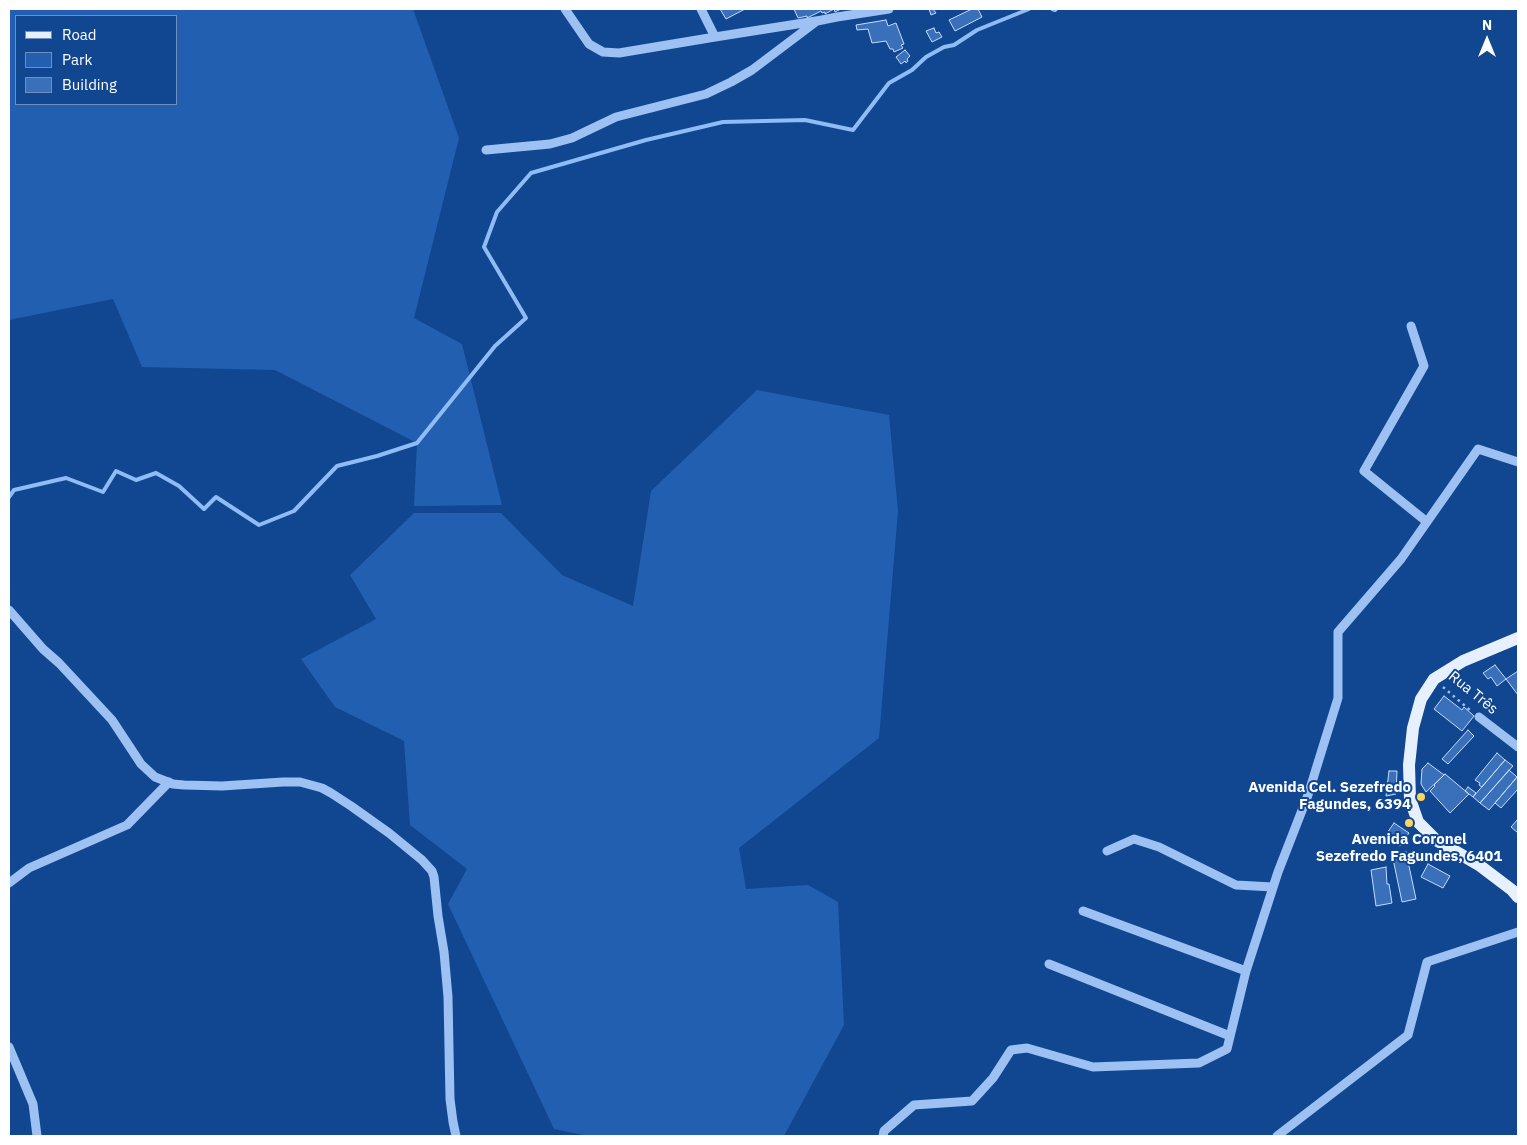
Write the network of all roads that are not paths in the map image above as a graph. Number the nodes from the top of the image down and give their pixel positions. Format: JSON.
{"nodes":[{"id":1,"x":565,"y":9,"type":"edge"},
{"id":2,"x":701,"y":9,"type":"edge"},
{"id":3,"x":889,"y":9,"type":"edge"},
{"id":4,"x":817,"y":21,"type":"junction"},
{"id":5,"x":715,"y":36,"type":"junction"},
{"id":6,"x":486,"y":150,"type":"dead end"},
{"id":7,"x":1411,"y":326,"type":"dead end"},
{"id":8,"x":1518,"y":462,"type":"edge"},
{"id":9,"x":1427,"y":522,"type":"junction"},
{"id":10,"x":9,"y":610,"type":"edge"},
{"id":11,"x":1518,"y":638,"type":"edge"},
{"id":12,"x":1478,"y":717,"type":"road end"},
{"id":13,"x":1518,"y":747,"type":"edge"},
{"id":14,"x":169,"y":782,"type":"junction"},
{"id":15,"x":1107,"y":851,"type":"dead end"},
{"id":16,"x":9,"y":883,"type":"edge"},
{"id":17,"x":1273,"y":887,"type":"junction"},
{"id":18,"x":1518,"y":896,"type":"edge"},
{"id":19,"x":1083,"y":911,"type":"dead end"},
{"id":20,"x":1518,"y":932,"type":"edge"},
{"id":21,"x":1049,"y":964,"type":"dead end"},
{"id":22,"x":1246,"y":971,"type":"junction"},
{"id":23,"x":1230,"y":1036,"type":"junction"},
{"id":24,"x":9,"y":1047,"type":"edge"},
{"id":25,"x":37,"y":1136,"type":"edge"},
{"id":26,"x":456,"y":1136,"type":"edge"},
{"id":27,"x":883,"y":1136,"type":"edge"},
{"id":28,"x":1277,"y":1136,"type":"edge"}],
"edges":[{"from":1,"to":5,"type":"street"},
{"from":2,"to":5,"type":"street"},
{"from":3,"to":4,"type":"street"},
{"from":4,"to":5,"type":"street"},
{"from":4,"to":6,"type":"street"},
{"from":7,"to":9,"type":"street"},
{"from":8,"to":9,"type":"street"},
{"from":9,"to":17,"type":"street"},
{"from":10,"to":14,"type":"street"},
{"from":11,"to":18,"type":"main road"},
{"from":12,"to":13,"type":"street","name":"Rua Três"},
{"from":14,"to":16,"type":"street"},
{"from":14,"to":26,"type":"street"},
{"from":15,"to":17,"type":"street"},
{"from":17,"to":22,"type":"street"},
{"from":19,"to":22,"type":"street"},
{"from":20,"to":28,"type":"street"},
{"from":21,"to":23,"type":"street"},
{"from":22,"to":23,"type":"street"},
{"from":23,"to":27,"type":"street"},
{"from":24,"to":25,"type":"street"}]}
